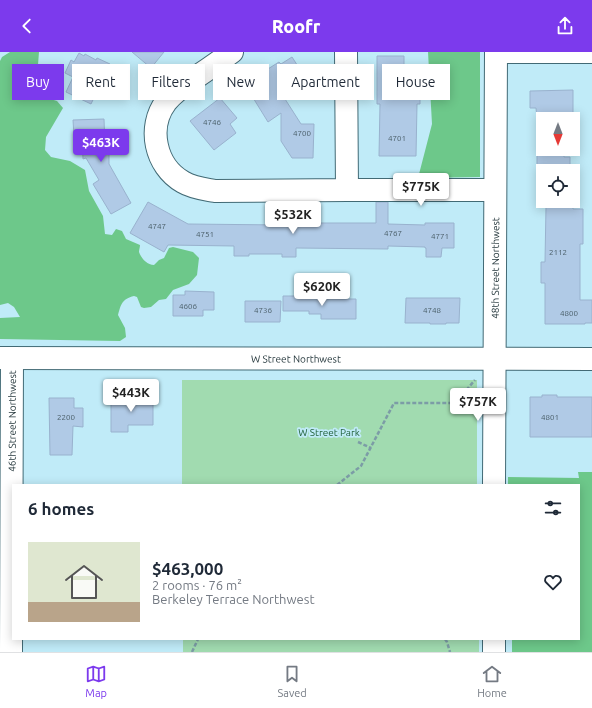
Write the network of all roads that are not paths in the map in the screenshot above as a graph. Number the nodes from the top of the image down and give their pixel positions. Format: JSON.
{"nodes":[{"id":1,"x":232,"y":52,"type":"edge"},
{"id":2,"x":346,"y":52,"type":"edge"},
{"id":3,"x":496,"y":52,"type":"edge"},
{"id":4,"x":592,"y":52,"type":"edge"},
{"id":5,"x":347,"y":190,"type":"junction"},
{"id":6,"x":495,"y":190,"type":"junction"},
{"id":7,"x":6,"y":358,"type":"edge"},
{"id":8,"x":495,"y":360,"type":"junction"},
{"id":9,"x":592,"y":360,"type":"edge"},
{"id":10,"x":494,"y":484,"type":"edge"},
{"id":11,"x":494,"y":640,"type":"edge"},
{"id":12,"x":11,"y":652,"type":"edge"},
{"id":13,"x":494,"y":652,"type":"edge"}],
"edges":[{"from":1,"to":5,"type":"street"},
{"from":2,"to":5,"type":"street"},
{"from":3,"to":4,"type":"street"},
{"from":3,"to":6,"type":"street","name":"48th Street Northwest"},
{"from":5,"to":6,"type":"street"},
{"from":6,"to":8,"type":"street","name":"48th Street Northwest"},
{"from":7,"to":8,"type":"street","name":"W Street Northwest"},
{"from":7,"to":12,"type":"street","name":"46th Street Northwest"},
{"from":8,"to":9,"type":"street","name":"W Street Northwest"},
{"from":8,"to":10,"type":"street","name":"48th Street Northwest"},
{"from":11,"to":13,"type":"street"}]}
